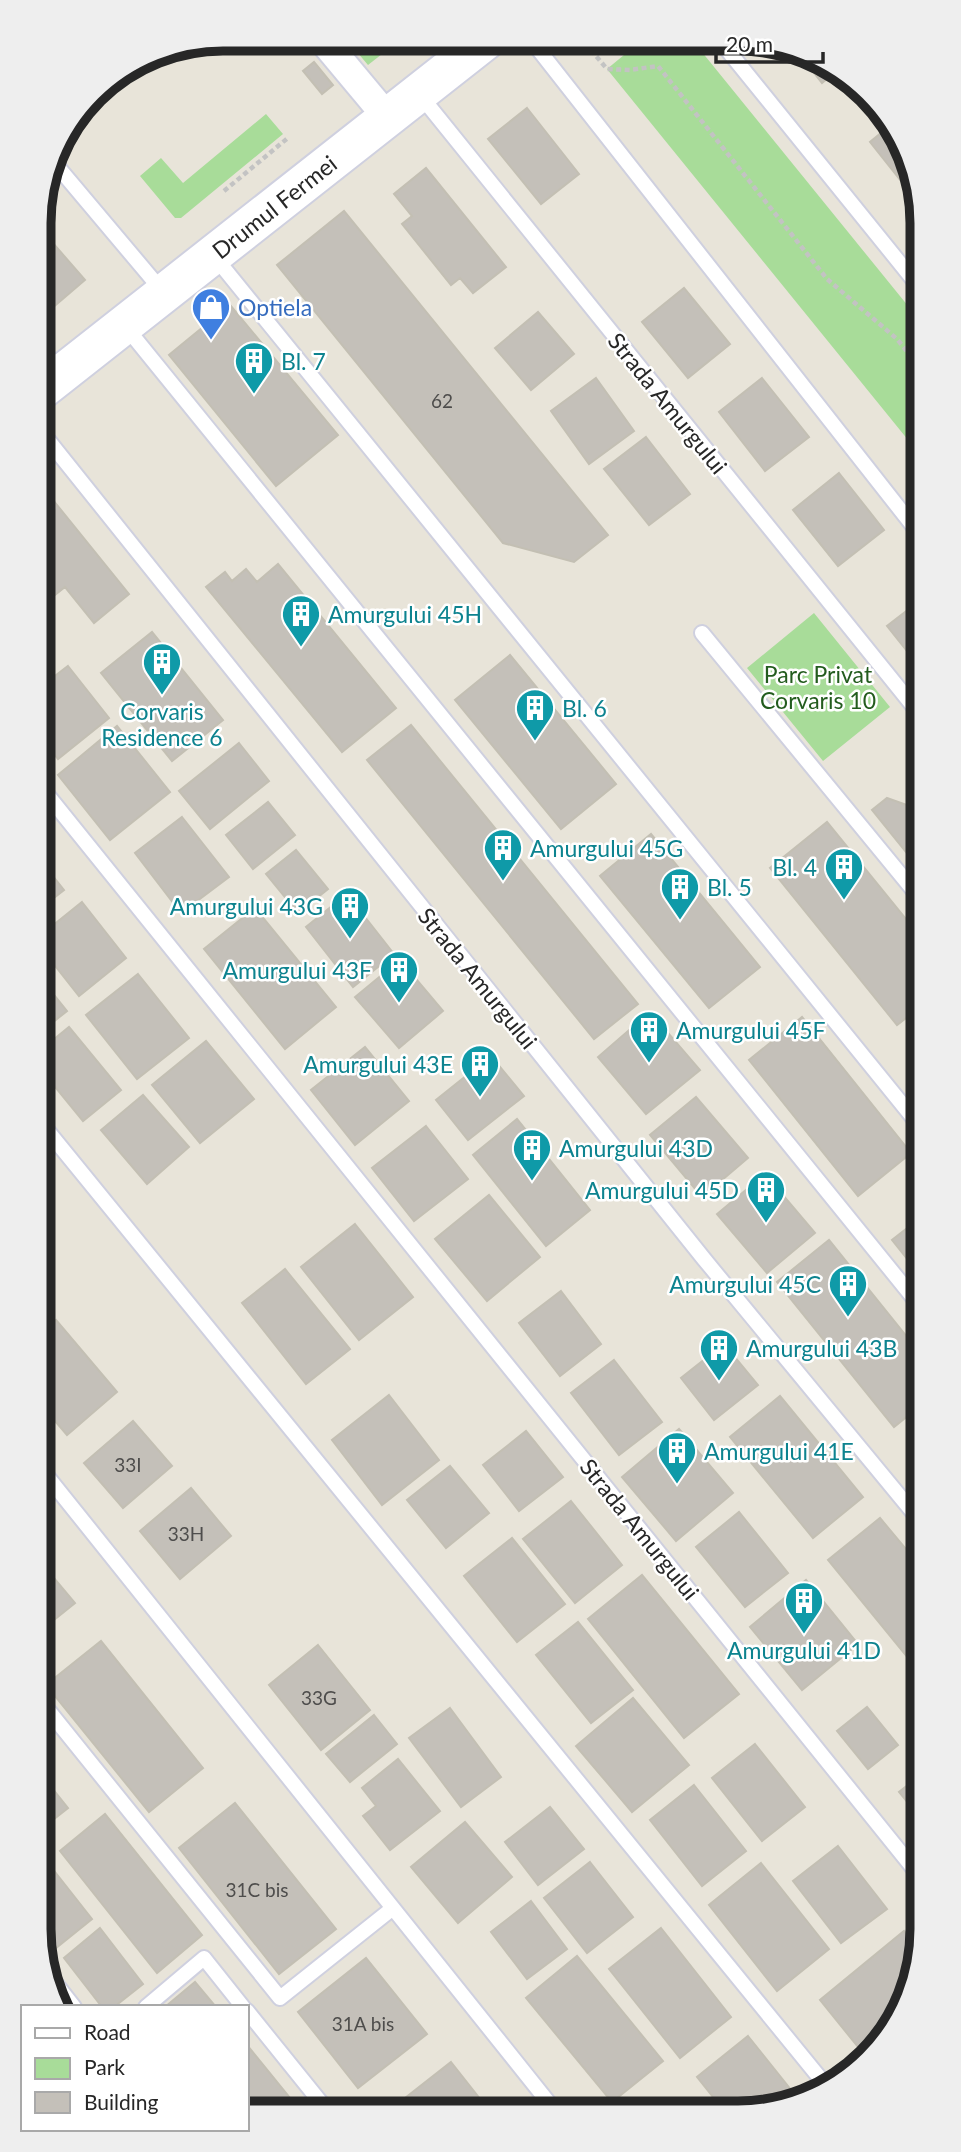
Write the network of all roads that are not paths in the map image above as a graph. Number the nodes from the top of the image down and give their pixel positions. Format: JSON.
{"nodes":[{"id":1,"x":332,"y":51,"type":"edge"},
{"id":2,"x":472,"y":51,"type":"edge"},
{"id":3,"x":540,"y":51,"type":"edge"},
{"id":4,"x":727,"y":51,"type":"edge"},
{"id":5,"x":419,"y":93,"type":"junction"},
{"id":6,"x":388,"y":118,"type":"junction"},
{"id":7,"x":60,"y":169,"type":"edge"},
{"id":8,"x":213,"y":255,"type":"junction"},
{"id":9,"x":910,"y":276,"type":"edge"},
{"id":10,"x":164,"y":293,"type":"junction"},
{"id":11,"x":124,"y":325,"type":"junction"},
{"id":12,"x":51,"y":368,"type":"edge"},
{"id":13,"x":51,"y":444,"type":"edge"},
{"id":14,"x":910,"y":522,"type":"edge"},
{"id":15,"x":702,"y":632,"type":"dead end"},
{"id":16,"x":910,"y":702,"type":"edge"},
{"id":17,"x":51,"y":799,"type":"edge"},
{"id":18,"x":910,"y":886,"type":"edge"},
{"id":19,"x":910,"y":1114,"type":"edge"},
{"id":20,"x":51,"y":1135,"type":"edge"},
{"id":21,"x":910,"y":1294,"type":"edge"},
{"id":22,"x":51,"y":1481,"type":"edge"},
{"id":23,"x":910,"y":1509,"type":"edge"},
{"id":24,"x":51,"y":1714,"type":"edge"},
{"id":25,"x":910,"y":1864,"type":"edge"},
{"id":26,"x":393,"y":1908,"type":"junction"},
{"id":27,"x":148,"y":2005,"type":"edge"},
{"id":28,"x":241,"y":2005,"type":"edge"},
{"id":29,"x":248,"y":2012,"type":"edge"},
{"id":30,"x":821,"y":2079,"type":"edge"},
{"id":31,"x":320,"y":2101,"type":"edge"},
{"id":32,"x":547,"y":2101,"type":"edge"}],
"edges":[{"from":1,"to":6,"type":"street"},
{"from":2,"to":5,"type":"street","name":"Drumul Fermei"},
{"from":3,"to":14,"type":"lane"},
{"from":4,"to":9,"type":"lane"},
{"from":5,"to":6,"type":"street","name":"Drumul Fermei"},
{"from":5,"to":16,"type":"lane","name":"Strada Amurgului"},
{"from":6,"to":8,"type":"street","name":"Drumul Fermei"},
{"from":7,"to":10,"type":"lane"},
{"from":8,"to":10,"type":"street","name":"Drumul Fermei"},
{"from":8,"to":19,"type":"lane"},
{"from":10,"to":11,"type":"street","name":"Drumul Fermei"},
{"from":11,"to":12,"type":"street","name":"Drumul Fermei"},
{"from":11,"to":21,"type":"lane"},
{"from":13,"to":23,"type":"lane","name":"Strada Amurgului"},
{"from":15,"to":18,"type":"lane"},
{"from":17,"to":25,"type":"lane","name":"Strada Amurgului"},
{"from":20,"to":30,"type":"lane"},
{"from":22,"to":26,"type":"lane"},
{"from":24,"to":26,"type":"lane"},
{"from":26,"to":32,"type":"lane"},
{"from":27,"to":28,"type":"lane"},
{"from":29,"to":31,"type":"lane"}]}
